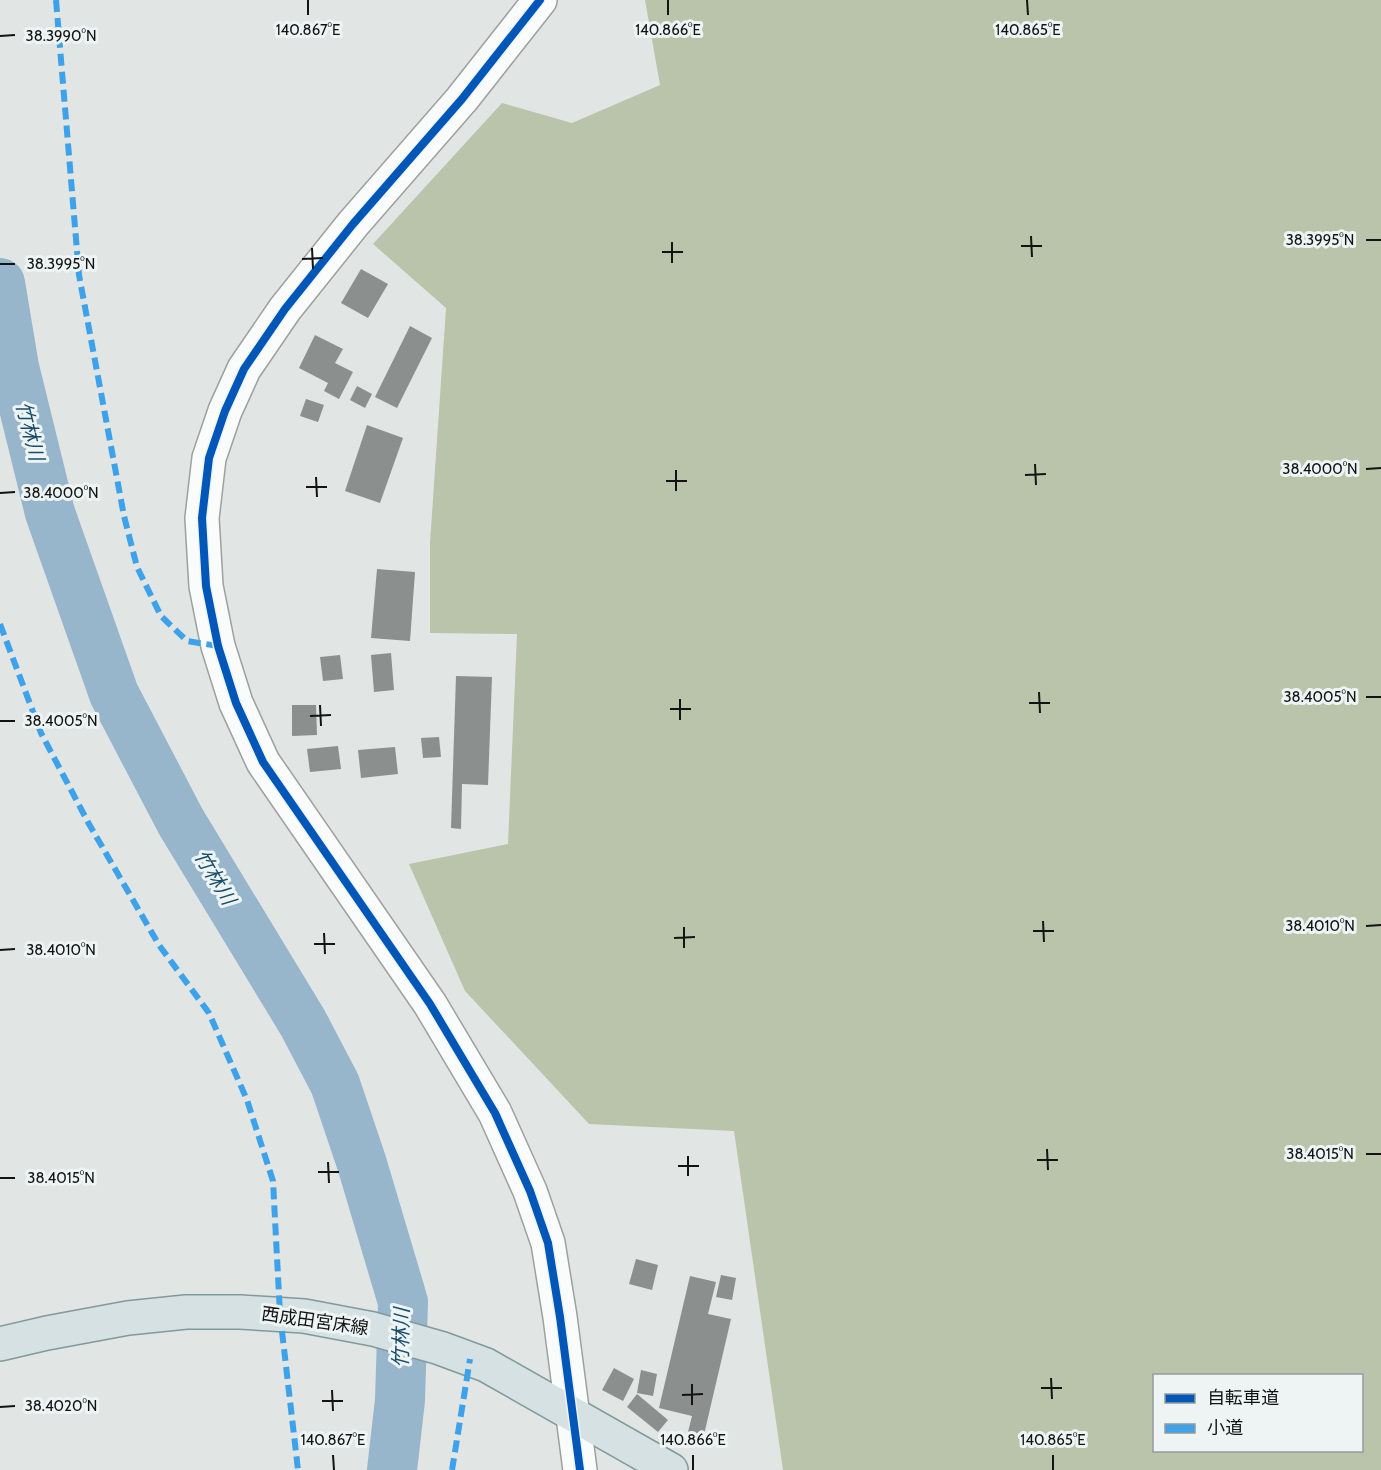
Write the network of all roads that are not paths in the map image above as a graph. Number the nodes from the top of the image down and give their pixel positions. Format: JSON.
{"nodes":[{"id":1,"x":540,"y":0,"type":"edge"},
{"id":2,"x":0,"y":1344,"type":"edge"},
{"id":3,"x":573,"y":1413,"type":"junction"},
{"id":4,"x":580,"y":1470,"type":"edge"},
{"id":5,"x":671,"y":1470,"type":"edge"}],
"edges":[{"from":1,"to":3,"type":"street"},
{"from":2,"to":3,"type":"main road","name":"西成田宮床線"},
{"from":3,"to":4,"type":"street"},
{"from":3,"to":5,"type":"main road","name":"西成田宮床線"}]}
